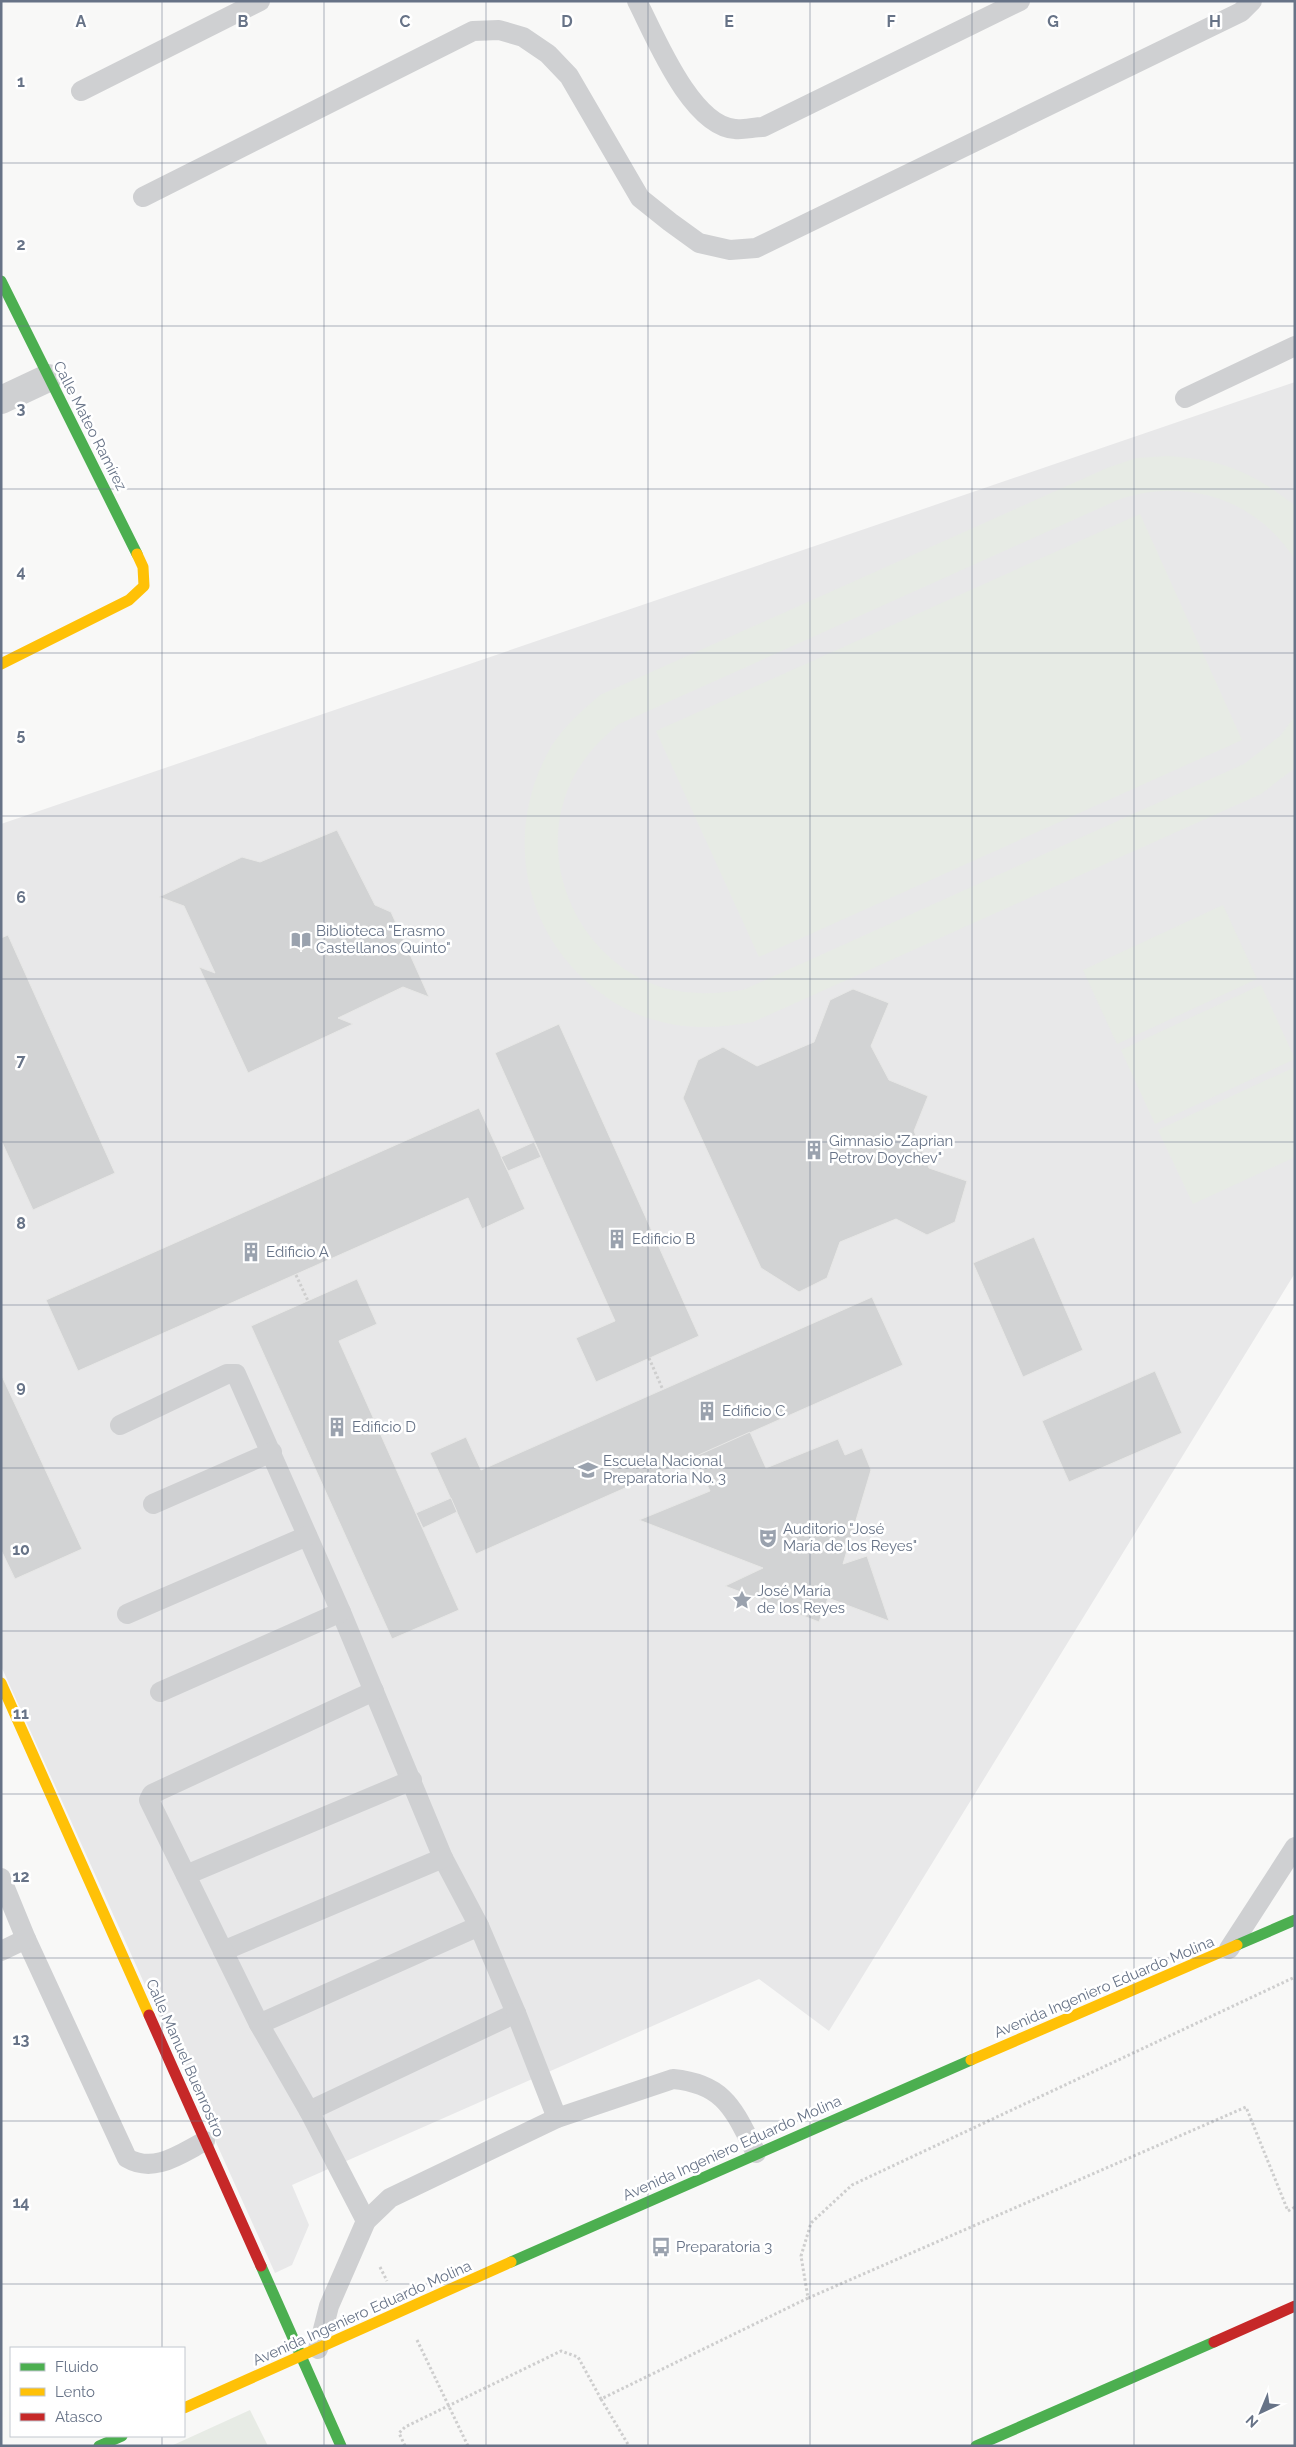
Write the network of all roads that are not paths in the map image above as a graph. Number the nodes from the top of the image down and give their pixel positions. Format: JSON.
{"nodes":[{"id":1,"x":260,"y":1,"type":"edge"},
{"id":2,"x":637,"y":1,"type":"edge"},
{"id":3,"x":1020,"y":1,"type":"edge"},
{"id":4,"x":1252,"y":1,"type":"edge"},
{"id":5,"x":82,"y":91,"type":"dead end"},
{"id":6,"x":143,"y":197,"type":"dead end"},
{"id":7,"x":1,"y":281,"type":"edge"},
{"id":8,"x":1295,"y":346,"type":"edge"},
{"id":9,"x":48,"y":378,"type":"junction"},
{"id":10,"x":1185,"y":398,"type":"dead end"},
{"id":11,"x":1,"y":400,"type":"edge"},
{"id":12,"x":1,"y":664,"type":"edge"},
{"id":13,"x":120,"y":1425,"type":"dead end"},
{"id":14,"x":272,"y":1452,"type":"junction"},
{"id":15,"x":154,"y":1504,"type":"dead end"},
{"id":16,"x":307,"y":1536,"type":"junction"},
{"id":17,"x":342,"y":1612,"type":"junction"},
{"id":18,"x":127,"y":1614,"type":"dead end"},
{"id":19,"x":1,"y":1683,"type":"edge"},
{"id":20,"x":374,"y":1691,"type":"junction"},
{"id":21,"x":160,"y":1692,"type":"dead end"},
{"id":22,"x":412,"y":1780,"type":"junction"},
{"id":23,"x":1295,"y":1847,"type":"edge"},
{"id":24,"x":443,"y":1858,"type":"junction"},
{"id":25,"x":186,"y":1875,"type":"junction"},
{"id":26,"x":1,"y":1878,"type":"edge"},
{"id":27,"x":1295,"y":1920,"type":"edge"},
{"id":28,"x":479,"y":1926,"type":"junction"},
{"id":29,"x":26,"y":1939,"type":"junction"},
{"id":30,"x":1229,"y":1949,"type":"junction"},
{"id":31,"x":1,"y":1951,"type":"edge"},
{"id":32,"x":224,"y":1951,"type":"junction"},
{"id":33,"x":516,"y":2013,"type":"junction"},
{"id":34,"x":259,"y":2024,"type":"junction"},
{"id":35,"x":309,"y":2111,"type":"junction"},
{"id":36,"x":557,"y":2118,"type":"junction"},
{"id":37,"x":205,"y":2141,"type":"junction"},
{"id":38,"x":756,"y":2153,"type":"junction"},
{"id":39,"x":366,"y":2221,"type":"junction"},
{"id":40,"x":1295,"y":2306,"type":"edge"},
{"id":41,"x":310,"y":2352,"type":"junction"},
{"id":42,"x":185,"y":2408,"type":"edge"},
{"id":43,"x":120,"y":2437,"type":"edge"},
{"id":44,"x":99,"y":2446,"type":"edge"},
{"id":45,"x":341,"y":2446,"type":"edge"},
{"id":46,"x":976,"y":2446,"type":"edge"}],
"edges":[{"from":1,"to":5,"type":"lane"},
{"from":2,"to":3,"type":"lane"},
{"from":4,"to":6,"type":"lane"},
{"from":7,"to":9,"type":"main road","name":"Calle Mateo Ramírez"},
{"from":8,"to":10,"type":"lane"},
{"from":9,"to":11,"type":"street"},
{"from":9,"to":12,"type":"main road","name":"Calle Mateo Ramírez"},
{"from":13,"to":14,"type":"lane"},
{"from":14,"to":15,"type":"lane"},
{"from":14,"to":16,"type":"lane"},
{"from":16,"to":17,"type":"lane"},
{"from":16,"to":18,"type":"lane"},
{"from":17,"to":20,"type":"lane"},
{"from":17,"to":21,"type":"lane"},
{"from":19,"to":37,"type":"main road","name":"Calle Manuel Buenrostro"},
{"from":20,"to":22,"type":"lane"},
{"from":20,"to":25,"type":"lane"},
{"from":22,"to":24,"type":"lane"},
{"from":22,"to":25,"type":"lane"},
{"from":23,"to":30,"type":"lane"},
{"from":24,"to":28,"type":"lane"},
{"from":24,"to":32,"type":"lane"},
{"from":25,"to":32,"type":"lane"},
{"from":26,"to":29,"type":"lane"},
{"from":27,"to":30,"type":"main road","name":"Avenida Ingeniero Eduardo Molina"},
{"from":28,"to":33,"type":"lane"},
{"from":28,"to":34,"type":"lane"},
{"from":29,"to":31,"type":"lane"},
{"from":29,"to":37,"type":"lane"},
{"from":30,"to":38,"type":"main road","name":"Avenida Ingeniero Eduardo Molina"},
{"from":32,"to":34,"type":"lane"},
{"from":33,"to":35,"type":"lane"},
{"from":33,"to":36,"type":"lane"},
{"from":34,"to":35,"type":"lane"},
{"from":35,"to":39,"type":"lane"},
{"from":36,"to":38,"type":"lane"},
{"from":36,"to":39,"type":"lane"},
{"from":37,"to":41,"type":"main road","name":"Calle Manuel Buenrostro"},
{"from":38,"to":41,"type":"main road","name":"Avenida Ingeniero Eduardo Molina"},
{"from":39,"to":41,"type":"lane"},
{"from":40,"to":46,"type":"main road"},
{"from":41,"to":42,"type":"main road","name":"Avenida Ingeniero Eduardo Molina"},
{"from":41,"to":45,"type":"main road","name":"Calle Manuel Buenrostro"},
{"from":43,"to":44,"type":"main road"}]}
